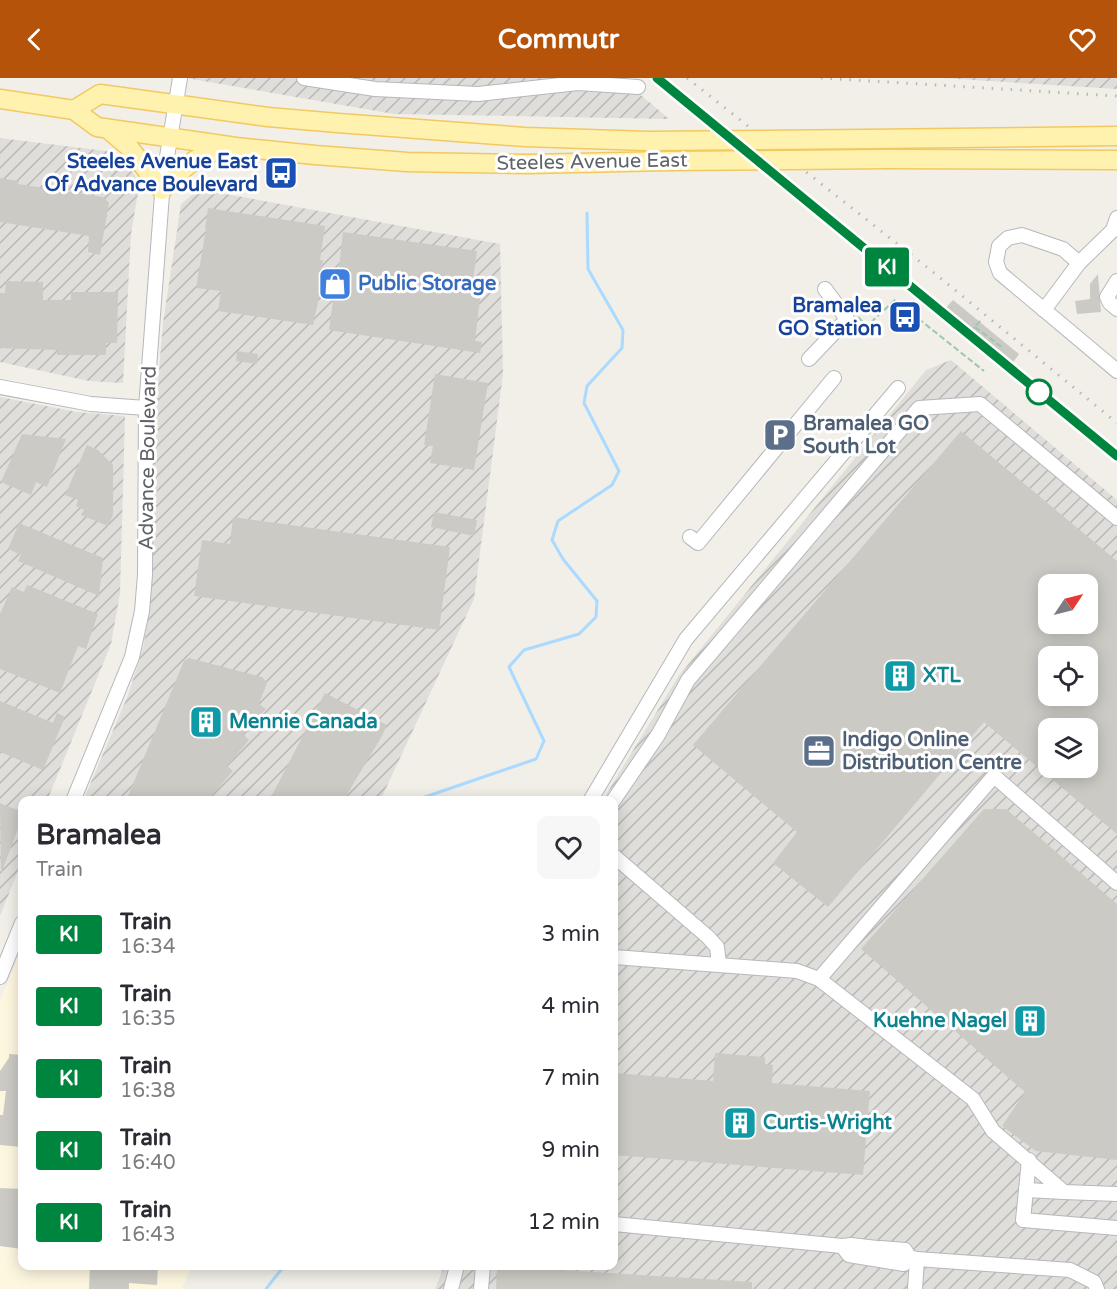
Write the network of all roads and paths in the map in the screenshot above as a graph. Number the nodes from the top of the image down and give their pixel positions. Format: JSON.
{"nodes":[{"id":1,"x":180,"y":78,"type":"edge"},
{"id":2,"x":306,"y":78,"type":"edge"},
{"id":3,"x":638,"y":87,"type":"dead end"},
{"id":4,"x":0,"y":99,"type":"edge"},
{"id":5,"x":175,"y":104,"type":"junction"},
{"id":6,"x":74,"y":110,"type":"junction"},
{"id":7,"x":107,"y":129,"type":"junction"},
{"id":8,"x":1117,"y":136,"type":"edge"},
{"id":9,"x":170,"y":138,"type":"junction"},
{"id":10,"x":236,"y":147,"type":"junction"},
{"id":11,"x":1117,"y":160,"type":"edge"},
{"id":12,"x":162,"y":190,"type":"junction"},
{"id":13,"x":1117,"y":218,"type":"edge"},
{"id":14,"x":1079,"y":263,"type":"junction"},
{"id":15,"x":1117,"y":281,"type":"edge"},
{"id":16,"x":825,"y":289,"type":"dead end"},
{"id":17,"x":1117,"y":309,"type":"edge"},
{"id":18,"x":852,"y":310,"type":"dead end"},
{"id":19,"x":1044,"y":310,"type":"junction"},
{"id":20,"x":981,"y":320,"type":"dead end"},
{"id":21,"x":975,"y":327,"type":"junction"},
{"id":22,"x":970,"y":332,"type":"dead end"},
{"id":23,"x":963,"y":348,"type":"dead end"},
{"id":24,"x":1003,"y":348,"type":"dead end"},
{"id":25,"x":960,"y":351,"type":"junction"},
{"id":26,"x":809,"y":359,"type":"dead end"},
{"id":27,"x":1117,"y":370,"type":"edge"},
{"id":28,"x":984,"y":372,"type":"dead end"},
{"id":29,"x":834,"y":378,"type":"dead end"},
{"id":30,"x":0,"y":387,"type":"edge"},
{"id":31,"x":898,"y":388,"type":"dead end"},
{"id":32,"x":146,"y":408,"type":"junction"},
{"id":33,"x":1117,"y":518,"type":"edge"},
{"id":34,"x":690,"y":537,"type":"dead end"},
{"id":35,"x":75,"y":796,"type":"edge"},
{"id":36,"x":593,"y":796,"type":"edge"},
{"id":37,"x":616,"y":796,"type":"edge"},
{"id":38,"x":618,"y":859,"type":"edge"},
{"id":39,"x":1117,"y":883,"type":"edge"},
{"id":40,"x":18,"y":933,"type":"edge"},
{"id":41,"x":618,"y":957,"type":"edge"},
{"id":42,"x":719,"y":964,"type":"junction"},
{"id":43,"x":0,"y":977,"type":"edge"},
{"id":44,"x":819,"y":979,"type":"junction"},
{"id":45,"x":1029,"y":1160,"type":"junction"},
{"id":46,"x":1026,"y":1190,"type":"junction"},
{"id":47,"x":1064,"y":1192,"type":"junction"},
{"id":48,"x":1117,"y":1194,"type":"edge"},
{"id":49,"x":618,"y":1224,"type":"edge"},
{"id":50,"x":1117,"y":1227,"type":"edge"},
{"id":51,"x":842,"y":1246,"type":"junction"},
{"id":52,"x":913,"y":1258,"type":"junction"},
{"id":53,"x":456,"y":1270,"type":"edge"},
{"id":54,"x":483,"y":1270,"type":"edge"},
{"id":55,"x":451,"y":1289,"type":"edge"},
{"id":56,"x":481,"y":1289,"type":"edge"},
{"id":57,"x":915,"y":1289,"type":"edge"},
{"id":58,"x":1097,"y":1289,"type":"edge"}],
"edges":[{"from":1,"to":5,"type":"street","name":"Advance Boulevard"},
{"from":2,"to":3,"type":"street"},
{"from":4,"to":6,"type":"main road","name":"Steeles Avenue East"},
{"from":5,"to":6,"type":"main road","name":"Steeles Avenue East"},
{"from":5,"to":8,"type":"main road","name":"Steeles Avenue East","bridge":true},
{"from":5,"to":9,"type":"street","name":"Advance Boulevard"},
{"from":6,"to":7,"type":"main road","name":"Steeles Avenue East"},
{"from":7,"to":9,"type":"main road","name":"Steeles Avenue East"},
{"from":7,"to":12,"type":"main road"},
{"from":9,"to":10,"type":"main road","name":"Steeles Avenue East"},
{"from":9,"to":12,"type":"street","name":"Advance Boulevard"},
{"from":10,"to":11,"type":"main road","name":"Steeles Avenue East","bridge":true},
{"from":10,"to":12,"type":"main road"},
{"from":12,"to":32,"type":"street","name":"Advance Boulevard"},
{"from":13,"to":14,"type":"street"},
{"from":14,"to":19,"type":"street"},
{"from":14,"to":19,"type":"street"},
{"from":15,"to":17,"type":"street"},
{"from":16,"to":26,"type":"street"},
{"from":18,"to":25,"type":"path"},
{"from":19,"to":27,"type":"street"},
{"from":20,"to":21,"type":"path"},
{"from":21,"to":22,"type":"path"},
{"from":21,"to":24,"type":"path"},
{"from":23,"to":25,"type":"path"},
{"from":25,"to":28,"type":"path"},
{"from":29,"to":34,"type":"street"},
{"from":30,"to":32,"type":"street"},
{"from":31,"to":36,"type":"street"},
{"from":32,"to":35,"type":"street","name":"Advance Boulevard"},
{"from":33,"to":37,"type":"street"},
{"from":38,"to":42,"type":"street"},
{"from":39,"to":44,"type":"street"},
{"from":40,"to":43,"type":"street"},
{"from":41,"to":42,"type":"street"},
{"from":42,"to":44,"type":"street"},
{"from":44,"to":45,"type":"street"},
{"from":45,"to":46,"type":"street"},
{"from":45,"to":47,"type":"street"},
{"from":46,"to":47,"type":"street"},
{"from":46,"to":50,"type":"street"},
{"from":47,"to":48,"type":"street"},
{"from":49,"to":51,"type":"street"},
{"from":51,"to":52,"type":"street"},
{"from":51,"to":52,"type":"street"},
{"from":52,"to":57,"type":"street"},
{"from":52,"to":58,"type":"street"},
{"from":53,"to":55,"type":"street"},
{"from":54,"to":56,"type":"street"}]}
